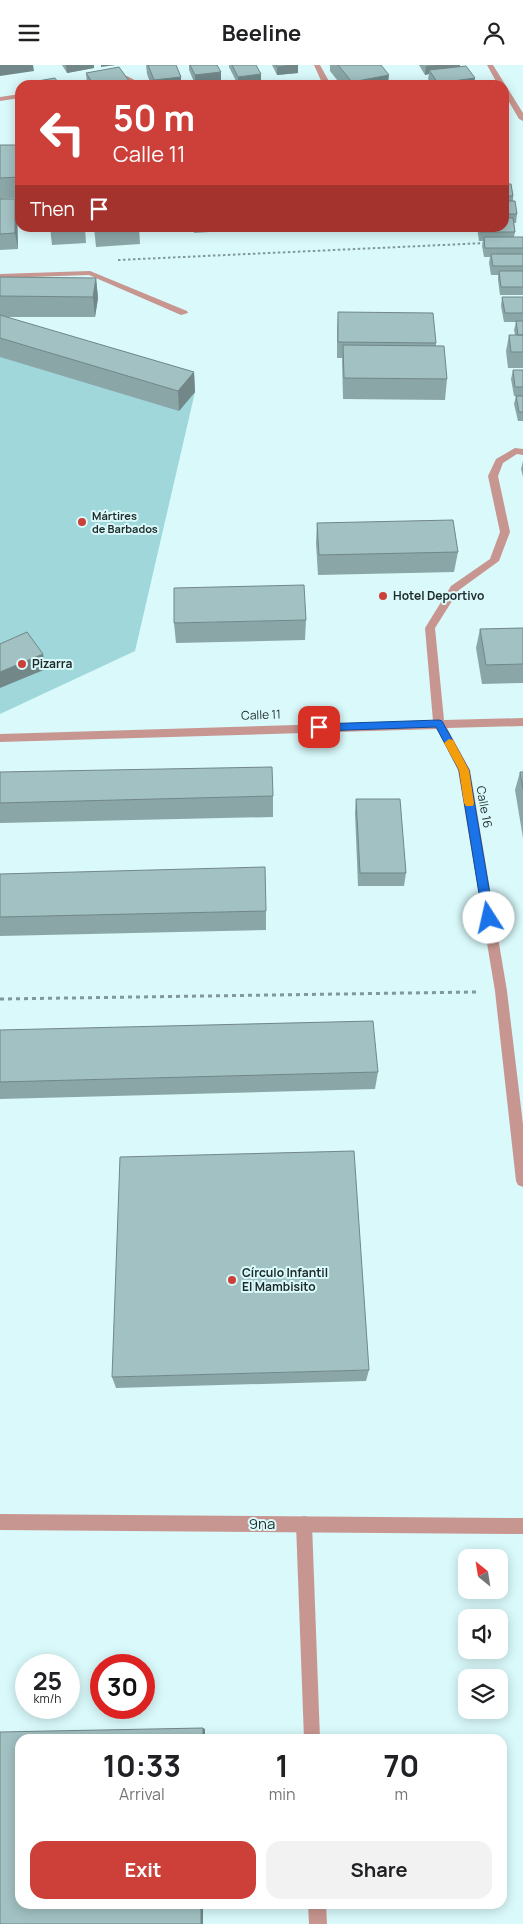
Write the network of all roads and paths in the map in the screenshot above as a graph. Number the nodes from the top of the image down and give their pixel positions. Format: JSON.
{"nodes":[{"id":1,"x":317,"y":65,"type":"edge"},
{"id":2,"x":490,"y":65,"type":"edge"},
{"id":3,"x":114,"y":80,"type":"edge"},
{"id":4,"x":131,"y":80,"type":"edge"},
{"id":5,"x":324,"y":80,"type":"edge"},
{"id":6,"x":499,"y":80,"type":"edge"},
{"id":7,"x":509,"y":96,"type":"edge"},
{"id":8,"x":15,"y":97,"type":"edge"},
{"id":9,"x":0,"y":99,"type":"edge"},
{"id":10,"x":523,"y":119,"type":"edge"},
{"id":11,"x":488,"y":243,"type":"edge"},
{"id":12,"x":109,"y":260,"type":"dead end"},
{"id":13,"x":0,"y":276,"type":"edge"},
{"id":14,"x":184,"y":313,"type":"dead end"},
{"id":15,"x":519,"y":452,"type":"edge"},
{"id":16,"x":523,"y":722,"type":"edge"},
{"id":17,"x":439,"y":723,"type":"junction"},
{"id":18,"x":0,"y":738,"type":"edge"},
{"id":19,"x":501,"y":991,"type":"junction"},
{"id":20,"x":0,"y":999,"type":"edge"},
{"id":21,"x":523,"y":1181,"type":"edge"},
{"id":22,"x":0,"y":1522,"type":"edge"},
{"id":23,"x":304,"y":1524,"type":"junction"},
{"id":24,"x":523,"y":1526,"type":"edge"},
{"id":25,"x":312,"y":1734,"type":"edge"},
{"id":26,"x":317,"y":1909,"type":"edge"},
{"id":27,"x":318,"y":1924,"type":"edge"}],
"edges":[{"from":1,"to":5,"type":"street"},
{"from":2,"to":6,"type":"street"},
{"from":3,"to":4,"type":"street"},
{"from":7,"to":10,"type":"street"},
{"from":8,"to":9,"type":"street"},
{"from":11,"to":12,"type":"path"},
{"from":13,"to":14,"type":"street"},
{"from":15,"to":17,"type":"street","name":"Calle 16"},
{"from":16,"to":17,"type":"street","name":"Calle 11"},
{"from":17,"to":18,"type":"street","name":"Calle 11"},
{"from":17,"to":19,"type":"street","name":"Calle 16"},
{"from":19,"to":20,"type":"path"},
{"from":19,"to":21,"type":"street","name":"Calle 16"},
{"from":22,"to":23,"type":"street","name":"9na"},
{"from":23,"to":24,"type":"street","name":"9na"},
{"from":23,"to":25,"type":"street"},
{"from":26,"to":27,"type":"street"}]}
